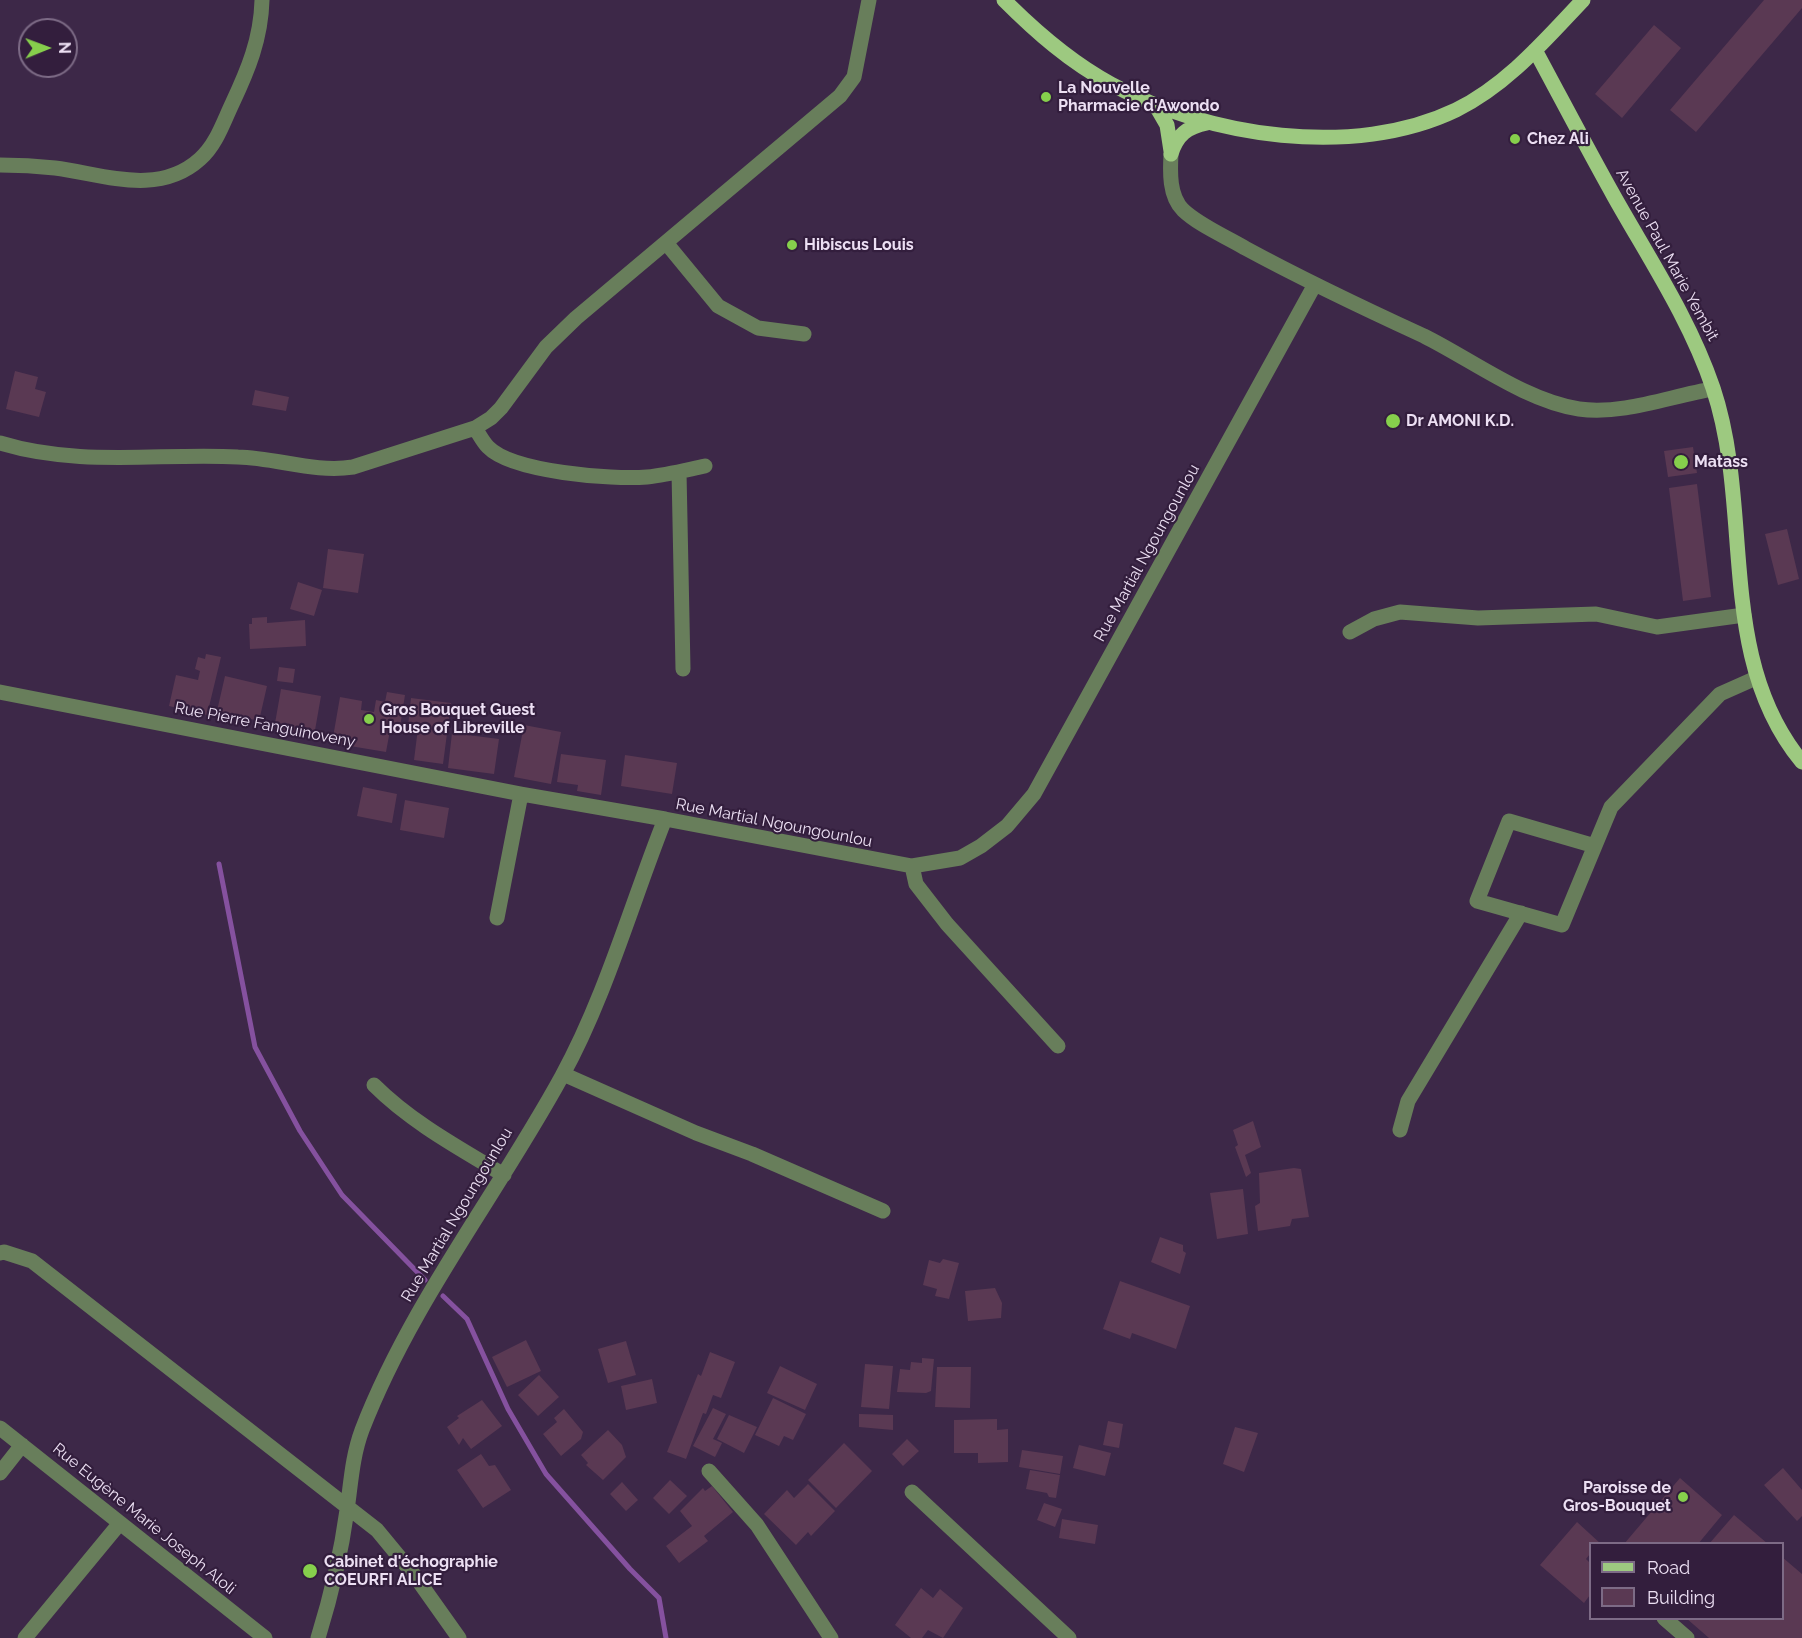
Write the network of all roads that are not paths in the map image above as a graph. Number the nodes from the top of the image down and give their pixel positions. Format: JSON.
{"nodes":[{"id":1,"x":262,"y":0,"type":"edge"},
{"id":2,"x":869,"y":0,"type":"edge"},
{"id":3,"x":1004,"y":0,"type":"edge"},
{"id":4,"x":1583,"y":0,"type":"edge"},
{"id":5,"x":1535,"y":51,"type":"junction"},
{"id":6,"x":1156,"y":106,"type":"junction"},
{"id":7,"x":1210,"y":122,"type":"junction"},
{"id":8,"x":1171,"y":154,"type":"junction"},
{"id":9,"x":0,"y":165,"type":"edge"},
{"id":10,"x":667,"y":244,"type":"junction"},
{"id":11,"x":1314,"y":286,"type":"junction"},
{"id":12,"x":804,"y":334,"type":"dead end"},
{"id":13,"x":1713,"y":389,"type":"junction"},
{"id":14,"x":475,"y":428,"type":"junction"},
{"id":15,"x":0,"y":443,"type":"edge"},
{"id":16,"x":705,"y":466,"type":"dead end"},
{"id":17,"x":679,"y":472,"type":"junction"},
{"id":18,"x":1744,"y":615,"type":"junction"},
{"id":19,"x":1350,"y":632,"type":"dead end"},
{"id":20,"x":683,"y":669,"type":"dead end"},
{"id":21,"x":1756,"y":678,"type":"junction"},
{"id":22,"x":0,"y":692,"type":"edge"},
{"id":23,"x":1802,"y":762,"type":"edge"},
{"id":24,"x":521,"y":794,"type":"junction"},
{"id":25,"x":665,"y":819,"type":"junction"},
{"id":26,"x":1595,"y":846,"type":"junction"},
{"id":27,"x":912,"y":866,"type":"junction"},
{"id":28,"x":1521,"y":913,"type":"junction"},
{"id":29,"x":497,"y":918,"type":"dead end"},
{"id":30,"x":1058,"y":1046,"type":"dead end"},
{"id":31,"x":563,"y":1074,"type":"junction"},
{"id":32,"x":374,"y":1085,"type":"dead end"},
{"id":33,"x":1400,"y":1130,"type":"dead end"},
{"id":34,"x":504,"y":1175,"type":"junction"},
{"id":35,"x":883,"y":1211,"type":"dead end"},
{"id":36,"x":0,"y":1253,"type":"edge"},
{"id":37,"x":0,"y":1428,"type":"edge"},
{"id":38,"x":22,"y":1445,"type":"junction"},
{"id":39,"x":709,"y":1471,"type":"dead end"},
{"id":40,"x":0,"y":1473,"type":"edge"},
{"id":41,"x":912,"y":1492,"type":"dead end"},
{"id":42,"x":347,"y":1509,"type":"junction"},
{"id":43,"x":120,"y":1523,"type":"junction"},
{"id":44,"x":1666,"y":1620,"type":"edge"},
{"id":45,"x":25,"y":1638,"type":"edge"},
{"id":46,"x":265,"y":1638,"type":"edge"},
{"id":47,"x":318,"y":1638,"type":"edge"},
{"id":48,"x":459,"y":1638,"type":"edge"},
{"id":49,"x":831,"y":1638,"type":"edge"},
{"id":50,"x":1069,"y":1638,"type":"edge"},
{"id":51,"x":1687,"y":1638,"type":"edge"}],
"edges":[{"from":1,"to":9,"type":"street"},
{"from":2,"to":10,"type":"street"},
{"from":3,"to":6,"type":"main road"},
{"from":4,"to":5,"type":"main road"},
{"from":5,"to":7,"type":"main road"},
{"from":5,"to":13,"type":"main road","name":"Avenue Paul Marie Yembit"},
{"from":6,"to":7,"type":"main road"},
{"from":6,"to":8,"type":"main road"},
{"from":7,"to":8,"type":"main road"},
{"from":8,"to":11,"type":"street"},
{"from":10,"to":12,"type":"street"},
{"from":10,"to":14,"type":"street"},
{"from":11,"to":13,"type":"street"},
{"from":11,"to":27,"type":"street","name":"Rue Martial Ngoungounlou"},
{"from":13,"to":18,"type":"main road","name":"Avenue Paul Marie Yembit"},
{"from":14,"to":15,"type":"street"},
{"from":14,"to":17,"type":"street"},
{"from":16,"to":17,"type":"street"},
{"from":17,"to":20,"type":"street"},
{"from":18,"to":19,"type":"street"},
{"from":18,"to":21,"type":"main road","name":"Avenue Paul Marie Yembit"},
{"from":21,"to":23,"type":"main road","name":"Avenue Paul Marie Yembit"},
{"from":21,"to":26,"type":"street"},
{"from":22,"to":24,"type":"street","name":"Rue Pierre Fanguinoveny"},
{"from":24,"to":25,"type":"street","name":"Rue Pierre Fanguinoveny"},
{"from":24,"to":29,"type":"street"},
{"from":25,"to":27,"type":"street","name":"Rue Martial Ngoungounlou"},
{"from":25,"to":31,"type":"street","name":"Rue Martial Ngoungounlou"},
{"from":26,"to":28,"type":"street"},
{"from":26,"to":28,"type":"street"},
{"from":27,"to":30,"type":"street"},
{"from":28,"to":33,"type":"street"},
{"from":31,"to":34,"type":"street","name":"Rue Martial Ngoungounlou"},
{"from":31,"to":35,"type":"street"},
{"from":32,"to":34,"type":"street"},
{"from":34,"to":42,"type":"street","name":"Rue Martial Ngoungounlou"},
{"from":36,"to":42,"type":"street"},
{"from":37,"to":38,"type":"street","name":"Rue Eugène Marie Joseph Aloli"},
{"from":38,"to":40,"type":"street"},
{"from":38,"to":43,"type":"street","name":"Rue Eugène Marie Joseph Aloli"},
{"from":39,"to":49,"type":"street"},
{"from":41,"to":50,"type":"street"},
{"from":42,"to":47,"type":"street","name":"Rue Martial Ngoungounlou"},
{"from":42,"to":48,"type":"street"},
{"from":43,"to":45,"type":"street"},
{"from":43,"to":46,"type":"street","name":"Rue Eugène Marie Joseph Aloli"},
{"from":44,"to":51,"type":"street"}]}
